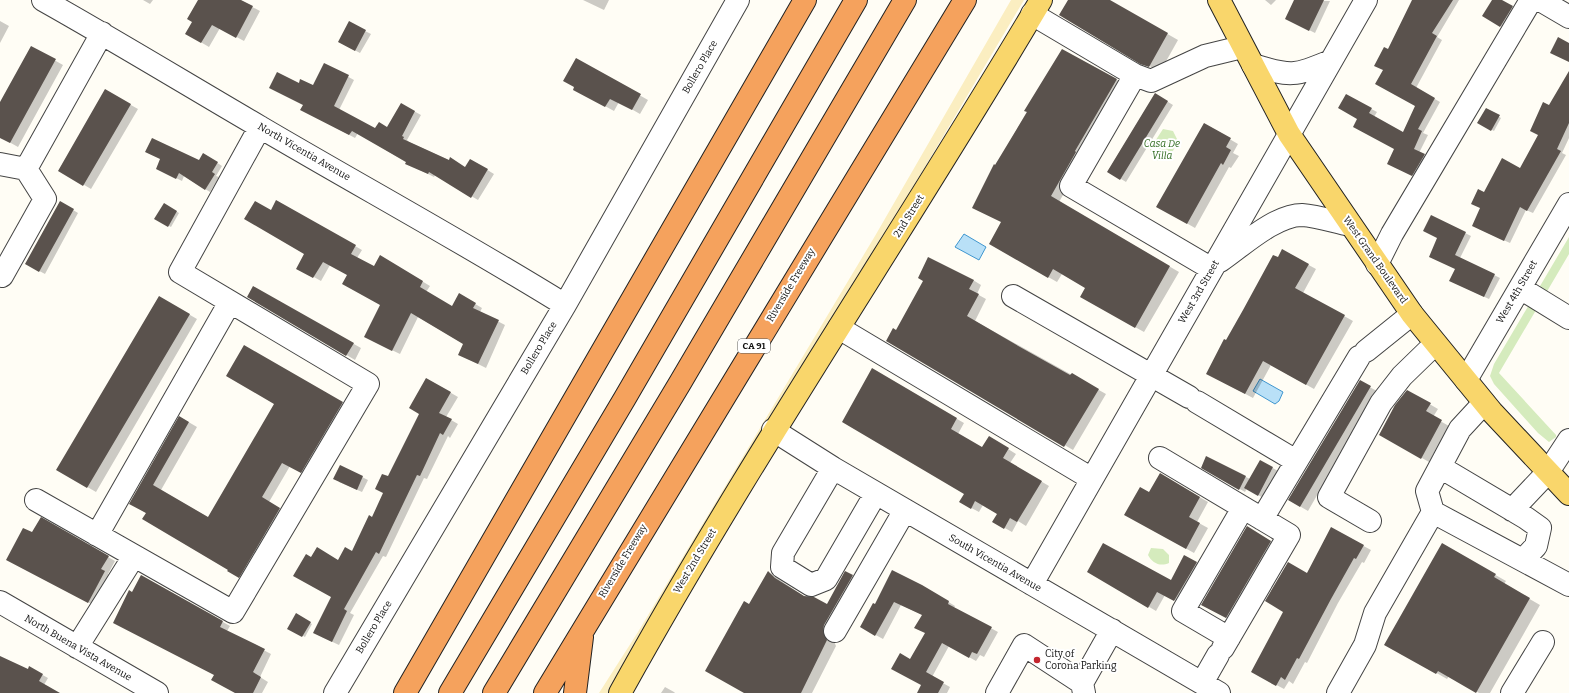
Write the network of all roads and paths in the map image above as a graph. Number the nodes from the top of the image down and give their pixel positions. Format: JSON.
{"nodes":[{"id":1,"x":43,"y":0,"type":"edge"},
{"id":2,"x":738,"y":0,"type":"edge"},
{"id":3,"x":791,"y":0,"type":"edge"},
{"id":4,"x":804,"y":0,"type":"edge"},
{"id":5,"x":856,"y":0,"type":"edge"},
{"id":6,"x":905,"y":0,"type":"edge"},
{"id":7,"x":965,"y":0,"type":"edge"},
{"id":8,"x":1219,"y":0,"type":"edge"},
{"id":9,"x":1366,"y":0,"type":"edge"},
{"id":10,"x":1531,"y":0,"type":"edge"},
{"id":11,"x":1540,"y":0,"type":"edge"},
{"id":12,"x":1036,"y":7,"type":"edge"},
{"id":13,"x":1569,"y":17,"type":"edge"},
{"id":14,"x":102,"y":33,"type":"junction"},
{"id":15,"x":1247,"y":56,"type":"junction"},
{"id":16,"x":1331,"y":61,"type":"junction"},
{"id":17,"x":1135,"y":75,"type":"junction"},
{"id":18,"x":260,"y":127,"type":"junction"},
{"id":19,"x":1289,"y":134,"type":"junction"},
{"id":20,"x":0,"y":164,"type":"edge"},
{"id":21,"x":26,"y":169,"type":"junction"},
{"id":22,"x":1569,"y":204,"type":"edge"},
{"id":23,"x":1350,"y":225,"type":"junction"},
{"id":24,"x":1377,"y":264,"type":"junction"},
{"id":25,"x":1214,"y":266,"type":"junction"},
{"id":26,"x":648,"y":273,"type":"junction"},
{"id":27,"x":0,"y":275,"type":"edge"},
{"id":28,"x":1520,"y":288,"type":"junction"},
{"id":29,"x":1013,"y":296,"type":"dead end"},
{"id":30,"x":230,"y":302,"type":"junction"},
{"id":31,"x":565,"y":305,"type":"junction"},
{"id":32,"x":1412,"y":314,"type":"junction"},
{"id":33,"x":1569,"y":318,"type":"edge"},
{"id":34,"x":839,"y":328,"type":"junction"},
{"id":35,"x":1435,"y":344,"type":"junction"},
{"id":36,"x":1152,"y":375,"type":"junction"},
{"id":37,"x":1466,"y":380,"type":"junction"},
{"id":38,"x":1484,"y":403,"type":"junction"},
{"id":39,"x":774,"y":430,"type":"junction"},
{"id":40,"x":1569,"y":440,"type":"edge"},
{"id":41,"x":1160,"y":458,"type":"dead end"},
{"id":42,"x":1296,"y":461,"type":"junction"},
{"id":43,"x":1440,"y":467,"type":"junction"},
{"id":44,"x":833,"y":468,"type":"junction"},
{"id":45,"x":1548,"y":472,"type":"junction"},
{"id":46,"x":1092,"y":479,"type":"junction"},
{"id":47,"x":876,"y":493,"type":"junction"},
{"id":48,"x":1569,"y":494,"type":"edge"},
{"id":49,"x":36,"y":500,"type":"dead end"},
{"id":50,"x":1243,"y":508,"type":"junction"},
{"id":51,"x":905,"y":510,"type":"junction"},
{"id":52,"x":1512,"y":510,"type":"junction"},
{"id":53,"x":1433,"y":512,"type":"junction"},
{"id":54,"x":1262,"y":519,"type":"junction"},
{"id":55,"x":1370,"y":521,"type":"dead end"},
{"id":56,"x":97,"y":535,"type":"junction"},
{"id":57,"x":134,"y":556,"type":"junction"},
{"id":58,"x":1523,"y":560,"type":"junction"},
{"id":59,"x":1032,"y":584,"type":"junction"},
{"id":60,"x":1569,"y":585,"type":"edge"},
{"id":61,"x":0,"y":602,"type":"edge"},
{"id":62,"x":583,"y":628,"type":"junction"},
{"id":63,"x":1112,"y":630,"type":"junction"},
{"id":64,"x":835,"y":631,"type":"dead end"},
{"id":65,"x":1543,"y":642,"type":"dead end"},
{"id":66,"x":77,"y":647,"type":"junction"},
{"id":67,"x":1223,"y":647,"type":"junction"},
{"id":68,"x":1083,"y":688,"type":"edge"},
{"id":69,"x":1211,"y":688,"type":"edge"},
{"id":70,"x":157,"y":693,"type":"edge"},
{"id":71,"x":335,"y":693,"type":"edge"},
{"id":72,"x":405,"y":693,"type":"edge"},
{"id":73,"x":450,"y":693,"type":"edge"},
{"id":74,"x":494,"y":693,"type":"edge"},
{"id":75,"x":545,"y":693,"type":"edge"},
{"id":76,"x":575,"y":693,"type":"edge"},
{"id":77,"x":620,"y":693,"type":"edge"},
{"id":78,"x":997,"y":693,"type":"edge"},
{"id":79,"x":1338,"y":693,"type":"edge"},
{"id":80,"x":1512,"y":693,"type":"edge"}],
"edges":[{"from":1,"to":14,"type":"street","name":"North Vicentia Avenue"},
{"from":2,"to":31,"type":"street","name":"Bollero Place"},
{"from":3,"to":26,"type":"highway"},
{"from":4,"to":26,"type":"highway"},
{"from":5,"to":73,"type":"highway"},
{"from":6,"to":74,"type":"highway"},
{"from":7,"to":62,"type":"highway","name":"Riverside Freeway","number":"CA 91"},
{"from":8,"to":15,"type":"main road","name":"West Grand Boulevard"},
{"from":9,"to":16,"type":"street","name":"West 3rd Street"},
{"from":10,"to":24,"type":"street"},
{"from":11,"to":13,"type":"street"},
{"from":12,"to":17,"type":"street"},
{"from":12,"to":34,"type":"main road","name":"2nd Street"},
{"from":14,"to":18,"type":"street","name":"North Vicentia Avenue"},
{"from":14,"to":21,"type":"street"},
{"from":15,"to":16,"type":"street"},
{"from":15,"to":17,"type":"street"},
{"from":15,"to":19,"type":"main road","name":"West Grand Boulevard"},
{"from":16,"to":19,"type":"street","name":"West 3rd Street"},
{"from":17,"to":25,"type":"street"},
{"from":18,"to":30,"type":"street"},
{"from":18,"to":31,"type":"street","name":"North Vicentia Avenue"},
{"from":19,"to":23,"type":"main road","name":"West Grand Boulevard"},
{"from":19,"to":25,"type":"street","name":"West 3rd Street"},
{"from":20,"to":21,"type":"street"},
{"from":21,"to":27,"type":"street"},
{"from":22,"to":28,"type":"street","name":"West 4th Street"},
{"from":23,"to":24,"type":"main road","name":"West Grand Boulevard"},
{"from":23,"to":25,"type":"street"},
{"from":24,"to":32,"type":"main road","name":"West Grand Boulevard"},
{"from":25,"to":36,"type":"street","name":"West 3rd Street"},
{"from":26,"to":72,"type":"highway"},
{"from":28,"to":33,"type":"street"},
{"from":28,"to":37,"type":"street","name":"West 4th Street"},
{"from":29,"to":36,"type":"street"},
{"from":30,"to":56,"type":"street"},
{"from":30,"to":57,"type":"street"},
{"from":31,"to":71,"type":"street","name":"Bollero Place"},
{"from":32,"to":35,"type":"main road","name":"West Grand Boulevard"},
{"from":32,"to":42,"type":"street"},
{"from":34,"to":39,"type":"main road","name":"2nd Street"},
{"from":34,"to":46,"type":"street"},
{"from":35,"to":37,"type":"main road","name":"West Grand Boulevard"},
{"from":35,"to":55,"type":"street"},
{"from":36,"to":42,"type":"street"},
{"from":36,"to":46,"type":"street","name":"West 3rd Street"},
{"from":37,"to":38,"type":"main road","name":"West Grand Boulevard"},
{"from":38,"to":43,"type":"street"},
{"from":38,"to":45,"type":"main road","name":"West Grand Boulevard"},
{"from":39,"to":44,"type":"street","name":"South Vicentia Avenue"},
{"from":39,"to":77,"type":"main road","name":"West 2nd Street"},
{"from":40,"to":45,"type":"street"},
{"from":41,"to":50,"type":"street"},
{"from":42,"to":54,"type":"street"},
{"from":43,"to":52,"type":"street"},
{"from":43,"to":53,"type":"street"},
{"from":44,"to":47,"type":"street","name":"South Vicentia Avenue"},
{"from":44,"to":47,"type":"street"},
{"from":45,"to":48,"type":"main road","name":"West Grand Boulevard"},
{"from":45,"to":52,"type":"street"},
{"from":46,"to":59,"type":"street","name":"West 3rd Street"},
{"from":47,"to":51,"type":"street","name":"South Vicentia Avenue"},
{"from":49,"to":56,"type":"street"},
{"from":50,"to":54,"type":"street"},
{"from":50,"to":67,"type":"street"},
{"from":51,"to":59,"type":"street","name":"South Vicentia Avenue"},
{"from":51,"to":64,"type":"street"},
{"from":52,"to":58,"type":"street"},
{"from":53,"to":58,"type":"street"},
{"from":53,"to":79,"type":"street"},
{"from":54,"to":67,"type":"street"},
{"from":56,"to":57,"type":"street"},
{"from":57,"to":66,"type":"street"},
{"from":58,"to":60,"type":"street"},
{"from":59,"to":63,"type":"street","name":"South Vicentia Avenue"},
{"from":61,"to":66,"type":"street","name":"North Buena Vista Avenue"},
{"from":62,"to":75,"type":"highway","name":"Riverside Freeway","number":"CA 91"},
{"from":62,"to":76,"type":"highway"},
{"from":63,"to":68,"type":"street"},
{"from":63,"to":69,"type":"street","name":"South Vicentia Avenue"},
{"from":65,"to":80,"type":"street"},
{"from":66,"to":70,"type":"street","name":"North Buena Vista Avenue"},
{"from":67,"to":69,"type":"street"},
{"from":68,"to":78,"type":"street"}]}
